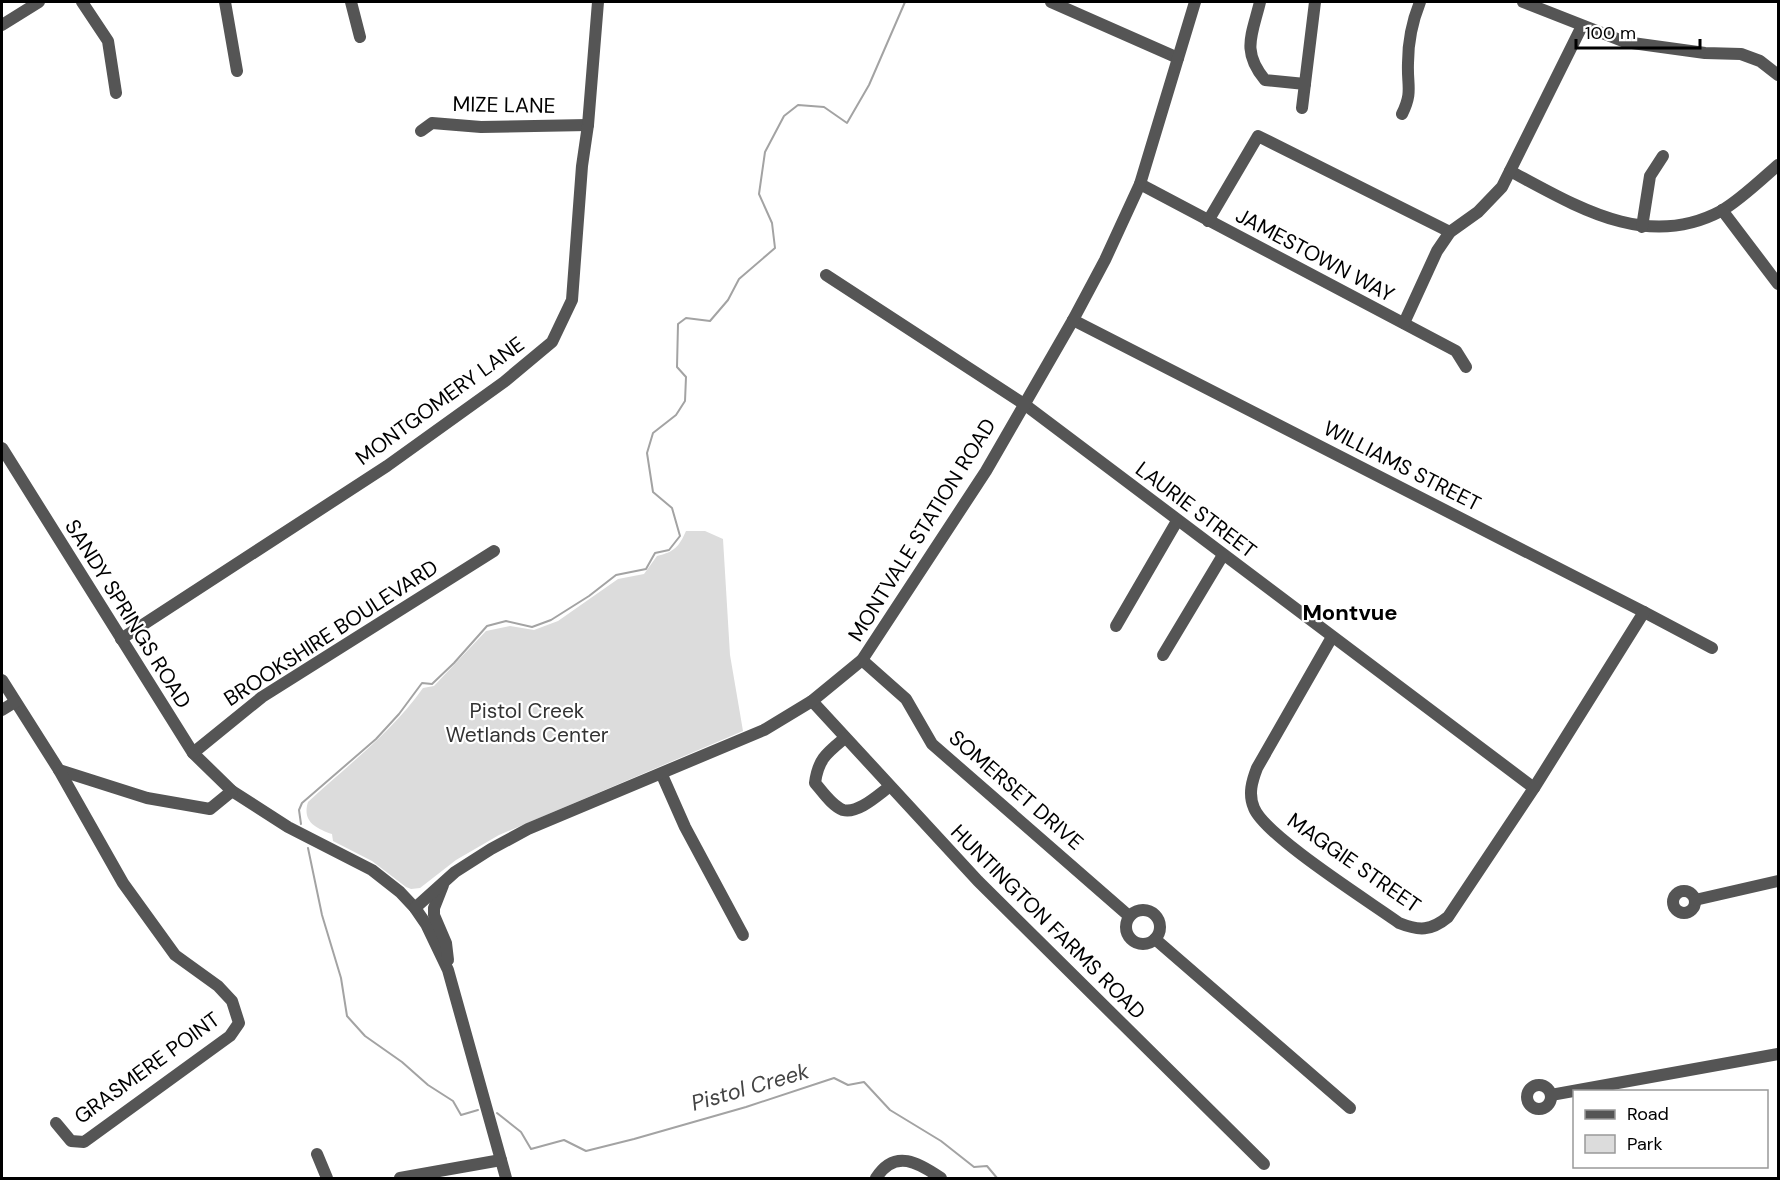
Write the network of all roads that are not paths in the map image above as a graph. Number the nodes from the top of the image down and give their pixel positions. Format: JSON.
{"nodes":[{"id":1,"x":39,"y":2,"type":"edge"},
{"id":2,"x":82,"y":2,"type":"edge"},
{"id":3,"x":225,"y":2,"type":"edge"},
{"id":4,"x":351,"y":2,"type":"edge"},
{"id":5,"x":598,"y":2,"type":"edge"},
{"id":6,"x":1051,"y":2,"type":"edge"},
{"id":7,"x":1195,"y":2,"type":"edge"},
{"id":8,"x":1260,"y":2,"type":"edge"},
{"id":9,"x":1315,"y":2,"type":"edge"},
{"id":10,"x":1420,"y":2,"type":"edge"},
{"id":11,"x":1523,"y":2,"type":"edge"},
{"id":12,"x":2,"y":25,"type":"edge"},
{"id":13,"x":1582,"y":26,"type":"junction"},
{"id":14,"x":360,"y":38,"type":"dead end"},
{"id":15,"x":1178,"y":58,"type":"junction"},
{"id":16,"x":237,"y":70,"type":"dead end"},
{"id":17,"x":1779,"y":75,"type":"edge"},
{"id":18,"x":1305,"y":84,"type":"junction"},
{"id":19,"x":116,"y":93,"type":"dead end"},
{"id":20,"x":1302,"y":108,"type":"dead end"},
{"id":21,"x":1402,"y":114,"type":"dead end"},
{"id":22,"x":588,"y":125,"type":"junction"},
{"id":23,"x":421,"y":131,"type":"dead end"},
{"id":24,"x":1662,"y":156,"type":"dead end"},
{"id":25,"x":1779,"y":165,"type":"edge"},
{"id":26,"x":1510,"y":171,"type":"junction"},
{"id":27,"x":1140,"y":184,"type":"junction"},
{"id":28,"x":1722,"y":210,"type":"junction"},
{"id":29,"x":1208,"y":221,"type":"junction"},
{"id":30,"x":1642,"y":227,"type":"junction"},
{"id":31,"x":1450,"y":232,"type":"junction"},
{"id":32,"x":826,"y":275,"type":"dead end"},
{"id":33,"x":1779,"y":284,"type":"edge"},
{"id":34,"x":1073,"y":320,"type":"junction"},
{"id":35,"x":1404,"y":323,"type":"junction"},
{"id":36,"x":1466,"y":368,"type":"dead end"},
{"id":37,"x":1024,"y":404,"type":"junction"},
{"id":38,"x":2,"y":448,"type":"edge"},
{"id":39,"x":1177,"y":521,"type":"junction"},
{"id":40,"x":494,"y":551,"type":"dead end"},
{"id":41,"x":1223,"y":555,"type":"junction"},
{"id":42,"x":1644,"y":612,"type":"junction"},
{"id":43,"x":1116,"y":626,"type":"dead end"},
{"id":44,"x":1332,"y":637,"type":"junction"},
{"id":45,"x":121,"y":639,"type":"junction"},
{"id":46,"x":1712,"y":648,"type":"dead end"},
{"id":47,"x":1163,"y":655,"type":"dead end"},
{"id":48,"x":862,"y":660,"type":"junction"},
{"id":49,"x":2,"y":680,"type":"edge"},
{"id":50,"x":812,"y":701,"type":"junction"},
{"id":51,"x":15,"y":702,"type":"junction"},
{"id":52,"x":2,"y":710,"type":"edge"},
{"id":53,"x":845,"y":738,"type":"junction"},
{"id":54,"x":193,"y":753,"type":"junction"},
{"id":55,"x":59,"y":770,"type":"junction"},
{"id":56,"x":662,"y":775,"type":"junction"},
{"id":57,"x":889,"y":787,"type":"junction"},
{"id":58,"x":1534,"y":788,"type":"junction"},
{"id":59,"x":232,"y":791,"type":"junction"},
{"id":60,"x":1779,"y":881,"type":"edge"},
{"id":61,"x":444,"y":883,"type":"junction"},
{"id":62,"x":1695,"y":900,"type":"dead end"},
{"id":63,"x":415,"y":908,"type":"junction"},
{"id":64,"x":1129,"y":916,"type":"junction"},
{"id":65,"x":744,"y":935,"type":"dead end"},
{"id":66,"x":1155,"y":939,"type":"junction"},
{"id":67,"x":448,"y":970,"type":"junction"},
{"id":68,"x":1779,"y":1054,"type":"edge"},
{"id":69,"x":1579,"y":1090,"type":"edge"},
{"id":70,"x":1573,"y":1091,"type":"edge"},
{"id":71,"x":1551,"y":1095,"type":"dead end"},
{"id":72,"x":1350,"y":1108,"type":"dead end"},
{"id":73,"x":56,"y":1123,"type":"dead end"},
{"id":74,"x":317,"y":1154,"type":"dead end"},
{"id":75,"x":501,"y":1160,"type":"junction"},
{"id":76,"x":1264,"y":1164,"type":"dead end"},
{"id":77,"x":327,"y":1179,"type":"edge"},
{"id":78,"x":400,"y":1179,"type":"edge"},
{"id":79,"x":506,"y":1179,"type":"edge"},
{"id":80,"x":876,"y":1179,"type":"edge"},
{"id":81,"x":941,"y":1179,"type":"edge"}],
"edges":[{"from":1,"to":12,"type":"street"},
{"from":2,"to":19,"type":"street"},
{"from":3,"to":16,"type":"street"},
{"from":4,"to":14,"type":"street"},
{"from":5,"to":22,"type":"street","name":"MONTGOMERY LANE"},
{"from":6,"to":15,"type":"street"},
{"from":7,"to":15,"type":"street","name":"MONTVALE STATION ROAD"},
{"from":8,"to":18,"type":"street"},
{"from":9,"to":18,"type":"street"},
{"from":10,"to":21,"type":"street"},
{"from":11,"to":13,"type":"street"},
{"from":13,"to":17,"type":"street"},
{"from":13,"to":26,"type":"street"},
{"from":15,"to":27,"type":"street","name":"MONTVALE STATION ROAD"},
{"from":18,"to":20,"type":"street"},
{"from":22,"to":23,"type":"street","name":"MIZE LANE"},
{"from":22,"to":45,"type":"street","name":"MONTGOMERY LANE"},
{"from":24,"to":30,"type":"street"},
{"from":25,"to":28,"type":"street"},
{"from":26,"to":30,"type":"street"},
{"from":26,"to":31,"type":"street"},
{"from":27,"to":29,"type":"street","name":"JAMESTOWN WAY"},
{"from":27,"to":34,"type":"street","name":"MONTVALE STATION ROAD"},
{"from":28,"to":30,"type":"street"},
{"from":28,"to":33,"type":"street"},
{"from":29,"to":31,"type":"street"},
{"from":29,"to":35,"type":"street","name":"JAMESTOWN WAY"},
{"from":31,"to":35,"type":"street"},
{"from":32,"to":37,"type":"street","name":"LAURIE STREET"},
{"from":34,"to":37,"type":"street","name":"MONTVALE STATION ROAD"},
{"from":34,"to":42,"type":"street","name":"WILLIAMS STREET"},
{"from":35,"to":36,"type":"street","name":"JAMESTOWN WAY"},
{"from":37,"to":39,"type":"street","name":"LAURIE STREET"},
{"from":37,"to":48,"type":"street","name":"MONTVALE STATION ROAD"},
{"from":38,"to":45,"type":"street","name":"SANDY SPRINGS ROAD"},
{"from":39,"to":41,"type":"street","name":"LAURIE STREET"},
{"from":39,"to":43,"type":"street"},
{"from":40,"to":54,"type":"street","name":"BROOKSHIRE BOULEVARD"},
{"from":41,"to":44,"type":"street","name":"LAURIE STREET"},
{"from":41,"to":47,"type":"street"},
{"from":42,"to":46,"type":"street","name":"WILLIAMS STREET"},
{"from":42,"to":58,"type":"street","name":"MAGGIE STREET"},
{"from":44,"to":58,"type":"street","name":"LAURIE STREET"},
{"from":44,"to":58,"type":"street","name":"MAGGIE STREET"},
{"from":45,"to":54,"type":"street","name":"SANDY SPRINGS ROAD"},
{"from":48,"to":50,"type":"street","name":"MONTVALE STATION ROAD"},
{"from":48,"to":64,"type":"street","name":"SOMERSET DRIVE"},
{"from":49,"to":51,"type":"street"},
{"from":50,"to":53,"type":"street","name":"HUNTINGTON FARMS ROAD"},
{"from":50,"to":56,"type":"street","name":"MONTVALE STATION ROAD"},
{"from":51,"to":52,"type":"street"},
{"from":51,"to":55,"type":"street"},
{"from":53,"to":57,"type":"street","name":"HUNTINGTON FARMS ROAD"},
{"from":53,"to":57,"type":"street"},
{"from":54,"to":59,"type":"street","name":"SANDY SPRINGS ROAD"},
{"from":55,"to":59,"type":"street"},
{"from":55,"to":73,"type":"street","name":"GRASMERE POINT"},
{"from":56,"to":61,"type":"street","name":"MONTVALE STATION ROAD"},
{"from":56,"to":65,"type":"street"},
{"from":57,"to":76,"type":"street","name":"HUNTINGTON FARMS ROAD"},
{"from":59,"to":63,"type":"street","name":"SANDY SPRINGS ROAD"},
{"from":60,"to":62,"type":"street"},
{"from":61,"to":63,"type":"street","name":"MONTVALE STATION ROAD"},
{"from":61,"to":67,"type":"street"},
{"from":63,"to":67,"type":"street"},
{"from":64,"to":66,"type":"street"},
{"from":64,"to":66,"type":"street"},
{"from":66,"to":72,"type":"street"},
{"from":67,"to":75,"type":"street"},
{"from":68,"to":69,"type":"street"},
{"from":70,"to":71,"type":"street"},
{"from":74,"to":77,"type":"street"},
{"from":75,"to":78,"type":"street"},
{"from":75,"to":79,"type":"street"},
{"from":80,"to":81,"type":"street"}]}
